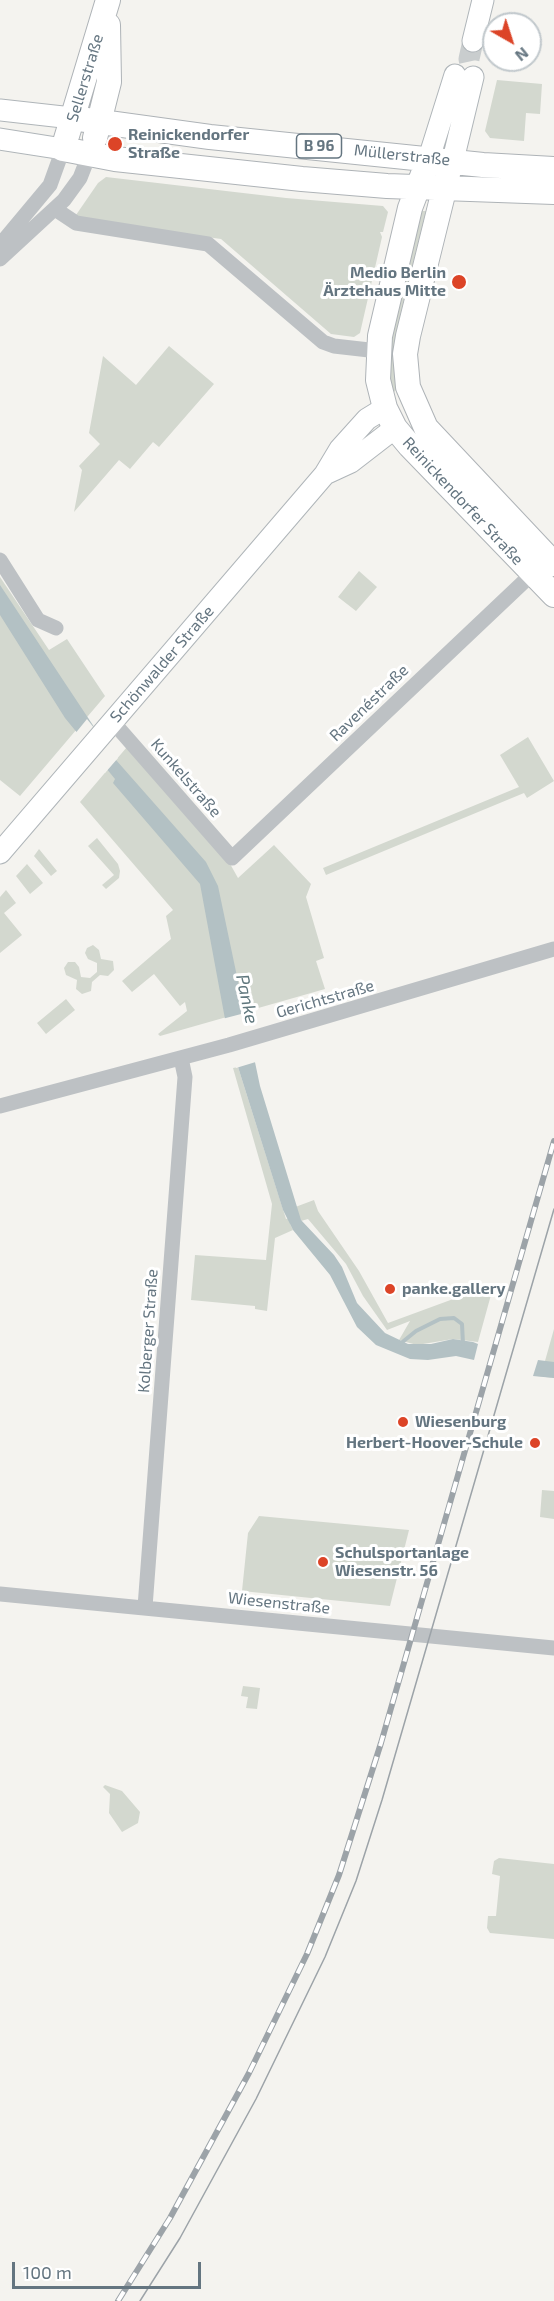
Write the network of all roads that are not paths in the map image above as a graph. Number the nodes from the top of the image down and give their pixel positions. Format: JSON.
{"nodes":[{"id":1,"x":483,"y":0,"type":"edge"},
{"id":2,"x":107,"y":4,"type":"edge"},
{"id":3,"x":473,"y":41,"type":"tunnel mouth"},
{"id":4,"x":0,"y":110,"type":"edge"},
{"id":5,"x":72,"y":118,"type":"junction"},
{"id":6,"x":99,"y":122,"type":"junction"},
{"id":7,"x":0,"y":139,"type":"edge"},
{"id":8,"x":63,"y":149,"type":"junction"},
{"id":9,"x":90,"y":155,"type":"junction"},
{"id":10,"x":429,"y":158,"type":"junction"},
{"id":11,"x":453,"y":160,"type":"junction"},
{"id":12,"x":554,"y":169,"type":"edge"},
{"id":13,"x":418,"y":187,"type":"junction"},
{"id":14,"x":444,"y":187,"type":"junction"},
{"id":15,"x":554,"y":192,"type":"edge"},
{"id":16,"x":56,"y":209,"type":"junction"},
{"id":17,"x":0,"y":245,"type":"edge"},
{"id":18,"x":0,"y":259,"type":"edge"},
{"id":19,"x":378,"y":351,"type":"junction"},
{"id":20,"x":415,"y":407,"type":"junction"},
{"id":21,"x":390,"y":418,"type":"junction"},
{"id":22,"x":0,"y":560,"type":"edge"},
{"id":23,"x":545,"y":565,"type":"edge"},
{"id":24,"x":554,"y":595,"type":"edge"},
{"id":25,"x":56,"y":628,"type":"dead end"},
{"id":26,"x":107,"y":728,"type":"junction"},
{"id":27,"x":0,"y":853,"type":"edge"},
{"id":28,"x":232,"y":858,"type":"joint"},
{"id":29,"x":554,"y":949,"type":"edge"},
{"id":30,"x":181,"y":1058,"type":"junction"},
{"id":31,"x":0,"y":1106,"type":"edge"},
{"id":32,"x":0,"y":1594,"type":"edge"},
{"id":33,"x":145,"y":1607,"type":"junction"},
{"id":34,"x":554,"y":1648,"type":"edge"}],
"edges":[{"from":1,"to":3,"type":"street"},
{"from":2,"to":5,"type":"main road","name":"Sellerstraße"},
{"from":2,"to":6,"type":"main road","name":"Sellerstraße"},
{"from":4,"to":5,"type":"street","name":"Müllerstraße"},
{"from":5,"to":6,"type":"main road","name":"Müllerstraße","number":"B 96"},
{"from":5,"to":8,"type":"main road","name":"Sellerstraße"},
{"from":6,"to":9,"type":"main road","name":"Sellerstraße"},
{"from":6,"to":10,"type":"main road","name":"Müllerstraße","number":"B 96"},
{"from":7,"to":8,"type":"street","name":"Müllerstraße"},
{"from":8,"to":9,"type":"main road","name":"Müllerstraße","number":"B 96"},
{"from":8,"to":17,"type":"street"},
{"from":9,"to":13,"type":"main road","name":"Müllerstraße","number":"B 96"},
{"from":9,"to":16,"type":"street"},
{"from":10,"to":11,"type":"main road","name":"Müllerstraße","number":"B 96"},
{"from":10,"to":11,"type":"street"},
{"from":10,"to":13,"type":"main road","name":"Reinickendorfer Straße"},
{"from":11,"to":12,"type":"main road","name":"Müllerstraße"},
{"from":11,"to":14,"type":"main road","name":"Reinickendorfer Straße"},
{"from":13,"to":14,"type":"main road","name":"Müllerstraße"},
{"from":13,"to":19,"type":"main road","name":"Reinickendorfer Straße"},
{"from":14,"to":15,"type":"main road","name":"Müllerstraße"},
{"from":14,"to":20,"type":"main road","name":"Reinickendorfer Straße"},
{"from":16,"to":18,"type":"street"},
{"from":16,"to":19,"type":"street"},
{"from":19,"to":21,"type":"main road","name":"Reinickendorfer Straße"},
{"from":20,"to":21,"type":"main road","name":"Reinickendorfer Straße"},
{"from":20,"to":23,"type":"main road","name":"Reinickendorfer Straße"},
{"from":21,"to":23,"type":"main road","name":"Reinickendorfer Straße"},
{"from":21,"to":26,"type":"street","name":"Schönwalder Straße"},
{"from":22,"to":25,"type":"street"},
{"from":23,"to":24,"type":"main road","name":"Reinickendorfer Straße"},
{"from":23,"to":28,"type":"street","name":"Ravenéstraße"},
{"from":26,"to":27,"type":"street","name":"Schönwalder Straße"},
{"from":26,"to":28,"type":"street","name":"Kunkelstraße"},
{"from":29,"to":30,"type":"street","name":"Gerichtstraße"},
{"from":30,"to":31,"type":"street","name":"Gerichtstraße"},
{"from":30,"to":33,"type":"street","name":"Kolberger Straße"},
{"from":32,"to":33,"type":"street","name":"Wiesenstraße"},
{"from":33,"to":34,"type":"street","name":"Wiesenstraße"}]}
